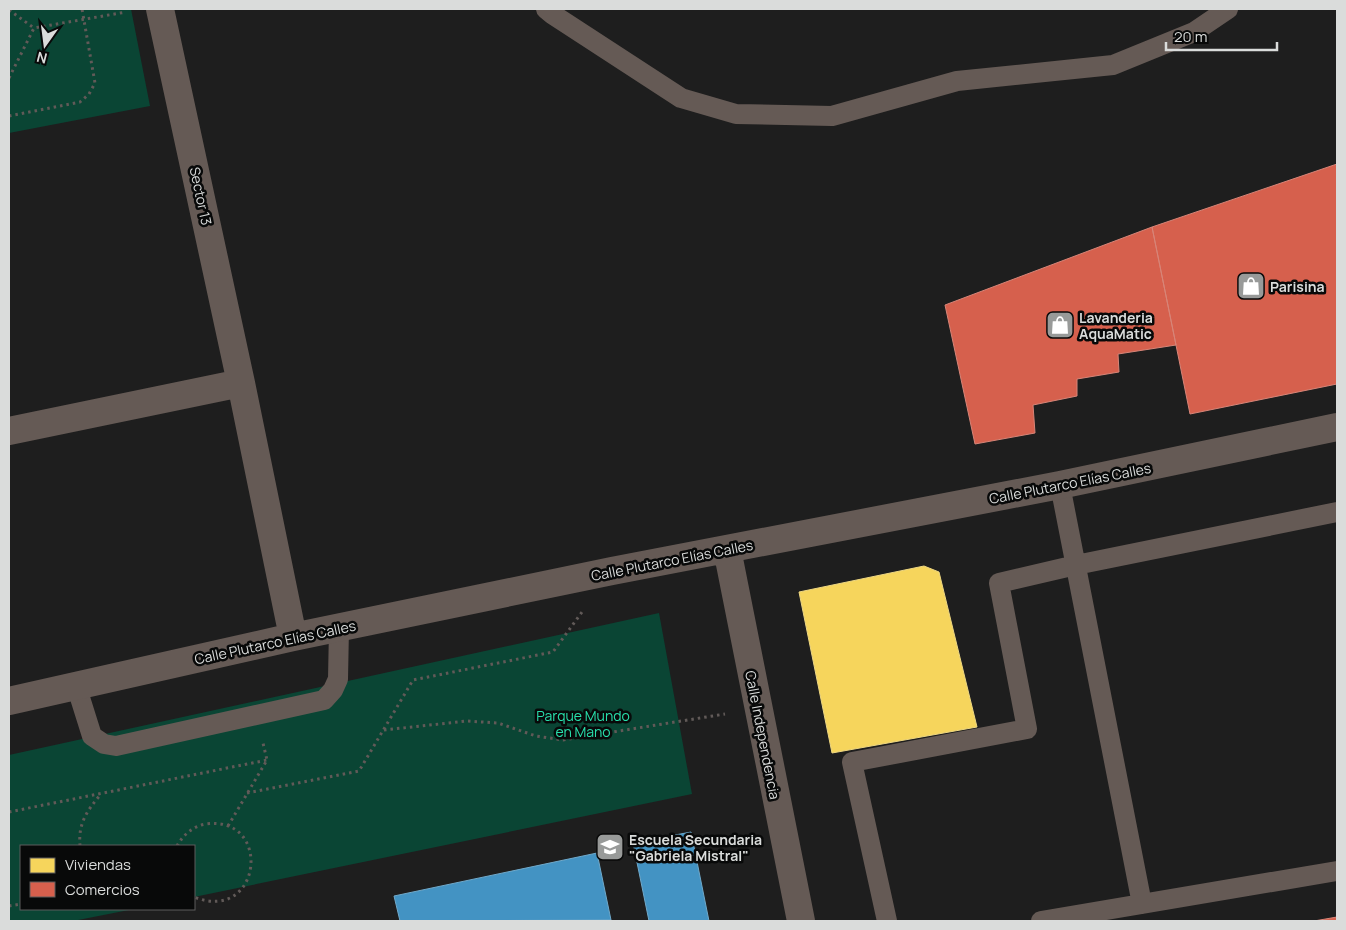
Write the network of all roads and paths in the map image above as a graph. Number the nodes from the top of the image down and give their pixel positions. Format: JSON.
{"nodes":[{"id":1,"x":82,"y":9,"type":"edge"},
{"id":2,"x":160,"y":9,"type":"edge"},
{"id":3,"x":546,"y":9,"type":"edge"},
{"id":4,"x":1228,"y":9,"type":"edge"},
{"id":5,"x":9,"y":10,"type":"edge"},
{"id":6,"x":129,"y":12,"type":"dead end"},
{"id":7,"x":84,"y":20,"type":"junction"},
{"id":8,"x":34,"y":28,"type":"junction"},
{"id":9,"x":9,"y":78,"type":"edge"},
{"id":10,"x":9,"y":116,"type":"edge"},
{"id":11,"x":241,"y":383,"type":"junction"},
{"id":12,"x":1337,"y":427,"type":"edge"},
{"id":13,"x":9,"y":431,"type":"edge"},
{"id":14,"x":1060,"y":485,"type":"junction"},
{"id":15,"x":1337,"y":512,"type":"edge"},
{"id":16,"x":727,"y":549,"type":"junction"},
{"id":17,"x":1076,"y":565,"type":"junction"},
{"id":18,"x":582,"y":612,"type":"dead end"},
{"id":19,"x":339,"y":628,"type":"junction"},
{"id":20,"x":294,"y":637,"type":"junction"},
{"id":21,"x":76,"y":686,"type":"junction"},
{"id":22,"x":9,"y":701,"type":"edge"},
{"id":23,"x":758,"y":709,"type":"junction"},
{"id":24,"x":383,"y":730,"type":"junction"},
{"id":25,"x":267,"y":760,"type":"dead end"},
{"id":26,"x":101,"y":793,"type":"junction"},
{"id":27,"x":247,"y":793,"type":"dead end"},
{"id":28,"x":9,"y":812,"type":"edge"},
{"id":29,"x":80,"y":845,"type":"edge"},
{"id":30,"x":178,"y":845,"type":"edge"},
{"id":31,"x":1337,"y":871,"type":"edge"},
{"id":32,"x":195,"y":897,"type":"edge"},
{"id":33,"x":1142,"y":904,"type":"junction"},
{"id":34,"x":801,"y":921,"type":"edge"},
{"id":35,"x":887,"y":921,"type":"edge"},
{"id":36,"x":1041,"y":921,"type":"edge"}],
"edges":[{"from":1,"to":7,"type":"path"},
{"from":2,"to":11,"type":"street","name":"Sector 13"},
{"from":3,"to":4,"type":"lane"},
{"from":5,"to":8,"type":"path"},
{"from":6,"to":7,"type":"path"},
{"from":7,"to":8,"type":"path"},
{"from":7,"to":10,"type":"path"},
{"from":8,"to":9,"type":"path"},
{"from":11,"to":13,"type":"street"},
{"from":11,"to":20,"type":"street","name":"Sector 13"},
{"from":12,"to":14,"type":"street","name":"Calle Plutarco Elías Calles"},
{"from":14,"to":16,"type":"street","name":"Calle Plutarco Elías Calles"},
{"from":14,"to":17,"type":"lane"},
{"from":15,"to":17,"type":"lane"},
{"from":16,"to":19,"type":"street","name":"Calle Plutarco Elías Calles"},
{"from":16,"to":23,"type":"street","name":"Calle Independencia"},
{"from":17,"to":33,"type":"lane"},
{"from":17,"to":35,"type":"lane"},
{"from":18,"to":24,"type":"path"},
{"from":19,"to":20,"type":"street","name":"Calle Plutarco Elías Calles"},
{"from":19,"to":21,"type":"lane"},
{"from":20,"to":21,"type":"street","name":"Calle Plutarco Elías Calles"},
{"from":21,"to":22,"type":"street","name":"Calle Plutarco Elías Calles"},
{"from":23,"to":24,"type":"path"},
{"from":23,"to":34,"type":"street","name":"Calle Independencia"},
{"from":24,"to":27,"type":"path"},
{"from":25,"to":26,"type":"path"},
{"from":26,"to":28,"type":"path"},
{"from":26,"to":29,"type":"path"},
{"from":30,"to":32,"type":"path"},
{"from":31,"to":33,"type":"lane"},
{"from":33,"to":36,"type":"lane"}]}
